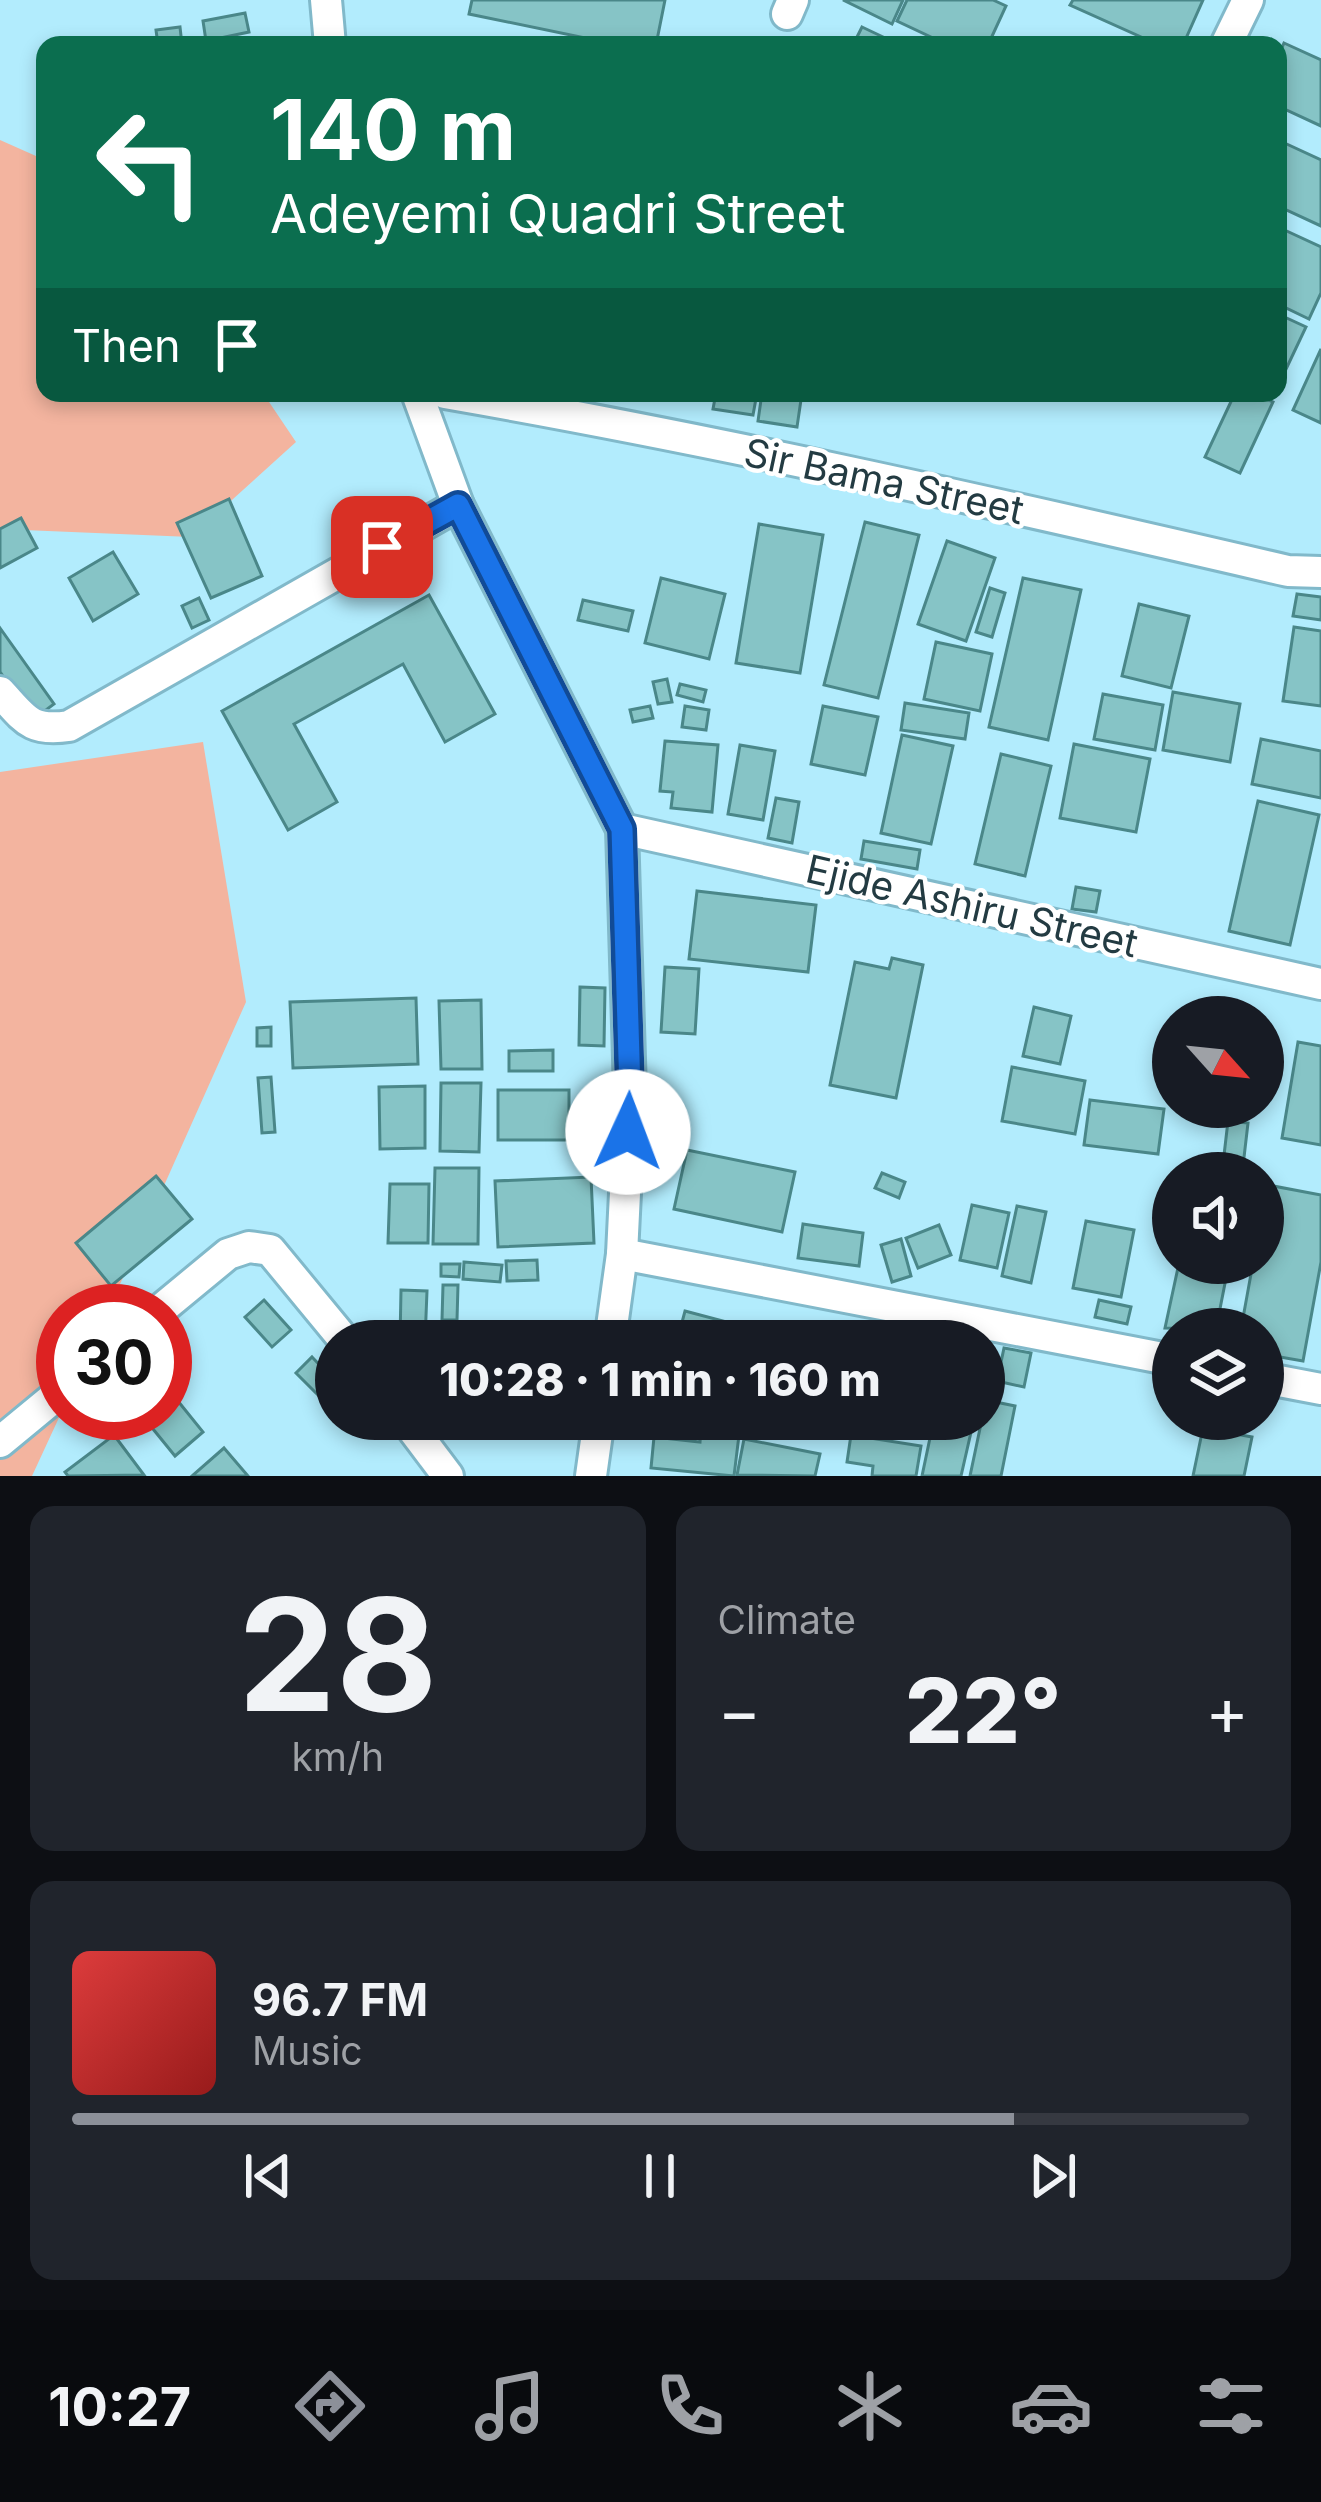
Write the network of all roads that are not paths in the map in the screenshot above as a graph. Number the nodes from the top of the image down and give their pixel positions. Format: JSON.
{"nodes":[{"id":1,"x":326,"y":0,"type":"edge"},
{"id":2,"x":1248,"y":0,"type":"edge"},
{"id":3,"x":329,"y":36,"type":"edge"},
{"id":4,"x":1230,"y":36,"type":"edge"},
{"id":5,"x":420,"y":402,"type":"edge"},
{"id":6,"x":499,"y":402,"type":"edge"},
{"id":7,"x":458,"y":505,"type":"junction"},
{"id":8,"x":1321,"y":572,"type":"edge"},
{"id":9,"x":0,"y":692,"type":"edge"},
{"id":10,"x":622,"y":829,"type":"junction"},
{"id":11,"x":1321,"y":984,"type":"edge"},
{"id":12,"x":622,"y":1254,"type":"junction"},
{"id":13,"x":192,"y":1284,"type":"edge"},
{"id":14,"x":328,"y":1320,"type":"edge"},
{"id":15,"x":613,"y":1320,"type":"edge"},
{"id":16,"x":1152,"y":1356,"type":"edge"},
{"id":17,"x":1284,"y":1382,"type":"edge"},
{"id":18,"x":1321,"y":1389,"type":"edge"},
{"id":19,"x":36,"y":1412,"type":"edge"},
{"id":20,"x":420,"y":1440,"type":"edge"},
{"id":21,"x":596,"y":1440,"type":"edge"},
{"id":22,"x":0,"y":1442,"type":"edge"},
{"id":23,"x":448,"y":1476,"type":"edge"},
{"id":24,"x":591,"y":1476,"type":"edge"}],
"edges":[{"from":1,"to":3,"type":"street"},
{"from":2,"to":4,"type":"street"},
{"from":5,"to":7,"type":"street"},
{"from":6,"to":8,"type":"street","name":"Sir Bama Street"},
{"from":7,"to":9,"type":"street"},
{"from":7,"to":10,"type":"street"},
{"from":10,"to":11,"type":"street","name":"Ejide Ashiru Street"},
{"from":10,"to":12,"type":"street"},
{"from":12,"to":15,"type":"street"},
{"from":12,"to":16,"type":"street"},
{"from":13,"to":14,"type":"street"},
{"from":17,"to":18,"type":"street"},
{"from":19,"to":22,"type":"street"},
{"from":20,"to":23,"type":"street"},
{"from":21,"to":24,"type":"street"}]}
